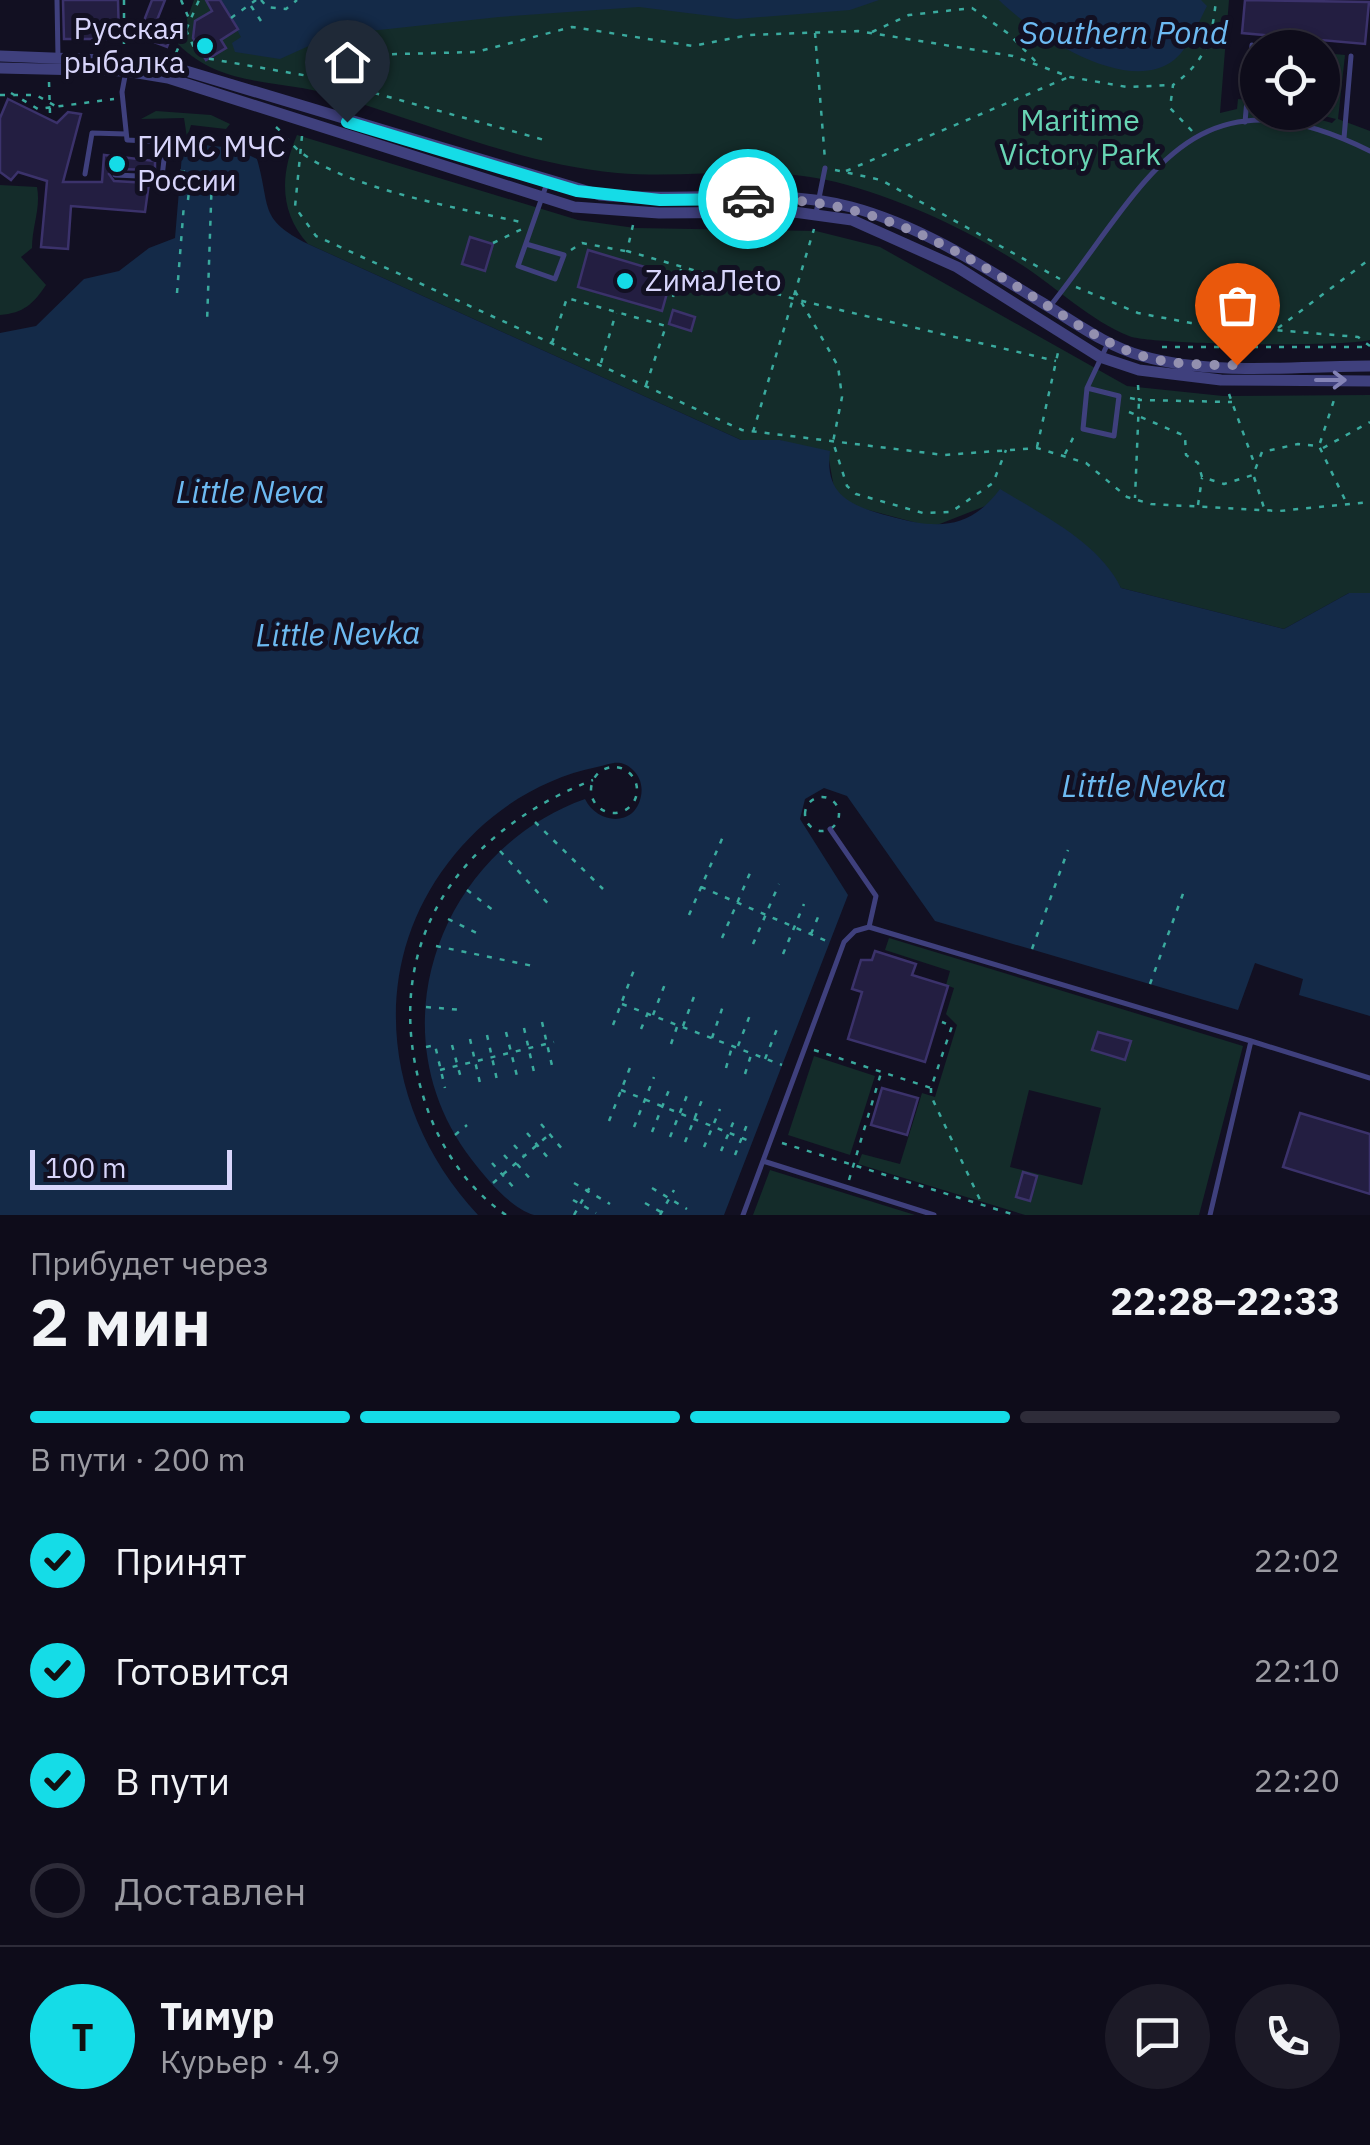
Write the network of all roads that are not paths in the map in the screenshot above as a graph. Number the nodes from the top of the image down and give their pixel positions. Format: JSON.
{"nodes":[{"id":1,"x":57,"y":0,"type":"edge"},
{"id":2,"x":0,"y":56,"type":"edge"},
{"id":3,"x":1352,"y":56,"type":"dead end"},
{"id":4,"x":125,"y":59,"type":"junction"},
{"id":5,"x":55,"y":67,"type":"junction"},
{"id":6,"x":0,"y":68,"type":"edge"},
{"id":7,"x":309,"y":122,"type":"junction"},
{"id":8,"x":1240,"y":123,"type":"edge"},
{"id":9,"x":1327,"y":130,"type":"edge"},
{"id":10,"x":126,"y":134,"type":"junction"},
{"id":11,"x":1344,"y":138,"type":"junction"},
{"id":12,"x":1370,"y":151,"type":"edge"},
{"id":13,"x":825,"y":168,"type":"road end"},
{"id":14,"x":86,"y":174,"type":"dead end"},
{"id":15,"x":114,"y":175,"type":"dead end"},
{"id":16,"x":547,"y":183,"type":"junction"},
{"id":17,"x":542,"y":197,"type":"junction"},
{"id":18,"x":627,"y":205,"type":"junction"},
{"id":19,"x":817,"y":208,"type":"junction"},
{"id":20,"x":526,"y":244,"type":"junction"},
{"id":21,"x":1050,"y":307,"type":"junction"},
{"id":22,"x":1040,"y":320,"type":"junction"},
{"id":23,"x":1108,"y":341,"type":"junction"},
{"id":24,"x":1100,"y":357,"type":"junction"},
{"id":25,"x":1370,"y":366,"type":"edge"},
{"id":26,"x":1370,"y":381,"type":"edge"},
{"id":27,"x":1088,"y":388,"type":"junction"},
{"id":28,"x":830,"y":829,"type":"road end"},
{"id":29,"x":869,"y":927,"type":"junction"},
{"id":30,"x":1251,"y":1040,"type":"junction"},
{"id":31,"x":1370,"y":1078,"type":"edge"},
{"id":32,"x":763,"y":1161,"type":"junction"},
{"id":33,"x":743,"y":1215,"type":"edge"},
{"id":34,"x":934,"y":1215,"type":"edge"},
{"id":35,"x":1210,"y":1215,"type":"edge"}],
"edges":[{"from":1,"to":5,"type":"lane"},
{"from":2,"to":5,"type":"street"},
{"from":3,"to":11,"type":"lane"},
{"from":4,"to":5,"type":"street"},
{"from":4,"to":7,"type":"street"},
{"from":4,"to":10,"type":"lane"},
{"from":5,"to":6,"type":"street"},
{"from":7,"to":16,"type":"street"},
{"from":7,"to":17,"type":"street"},
{"from":8,"to":21,"type":"lane"},
{"from":9,"to":11,"type":"lane"},
{"from":10,"to":14,"type":"lane"},
{"from":10,"to":15,"type":"lane"},
{"from":11,"to":12,"type":"lane"},
{"from":13,"to":19,"type":"lane"},
{"from":16,"to":17,"type":"lane"},
{"from":16,"to":18,"type":"street"},
{"from":17,"to":18,"type":"street"},
{"from":17,"to":20,"type":"lane"},
{"from":18,"to":19,"type":"street"},
{"from":19,"to":21,"type":"street"},
{"from":19,"to":22,"type":"street"},
{"from":20,"to":20,"type":"lane"},
{"from":21,"to":22,"type":"lane"},
{"from":21,"to":23,"type":"street"},
{"from":22,"to":24,"type":"street"},
{"from":23,"to":24,"type":"lane"},
{"from":23,"to":25,"type":"street"},
{"from":24,"to":26,"type":"street","one_way":true},
{"from":24,"to":27,"type":"lane"},
{"from":27,"to":27,"type":"lane"},
{"from":28,"to":29,"type":"lane"},
{"from":29,"to":30,"type":"lane"},
{"from":29,"to":32,"type":"lane"},
{"from":30,"to":31,"type":"lane"},
{"from":30,"to":35,"type":"lane"},
{"from":32,"to":33,"type":"lane"},
{"from":32,"to":34,"type":"lane"}]}
